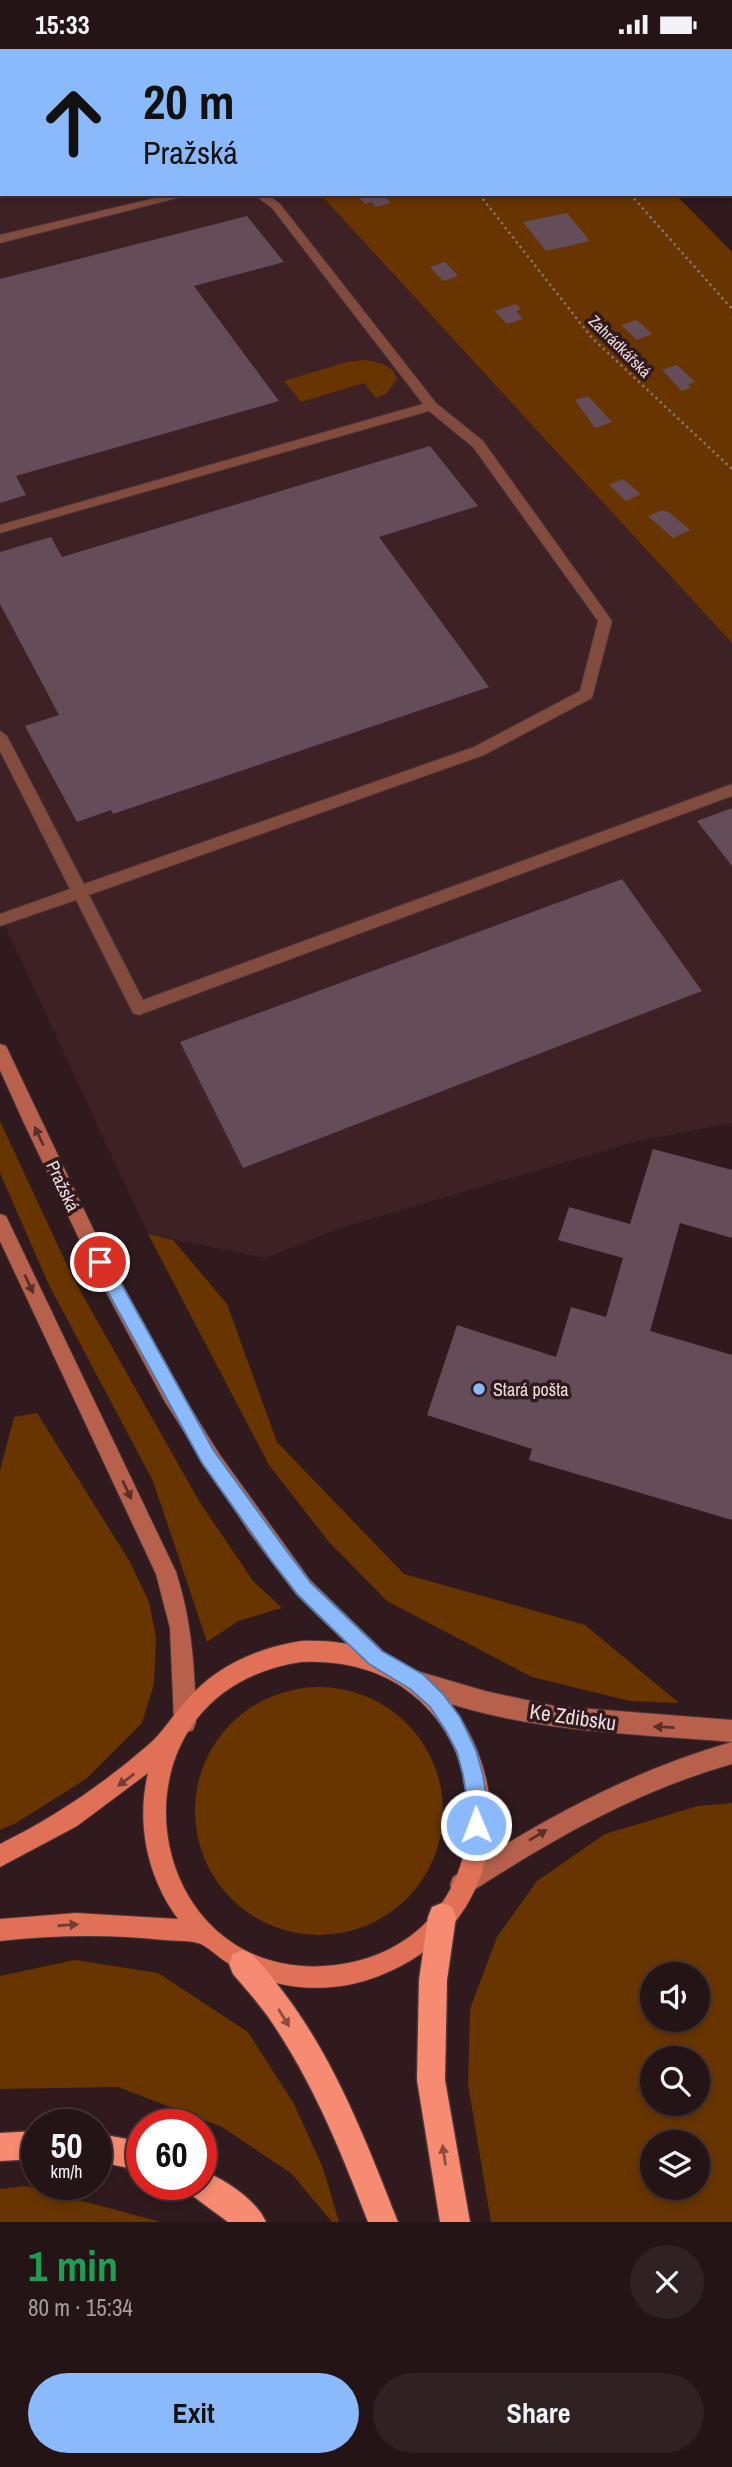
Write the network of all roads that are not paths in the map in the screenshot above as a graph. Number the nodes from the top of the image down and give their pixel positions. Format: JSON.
{"nodes":[{"id":1,"x":179,"y":196,"type":"edge"},
{"id":2,"x":262,"y":196,"type":"edge"},
{"id":3,"x":0,"y":239,"type":"edge"},
{"id":4,"x":431,"y":406,"type":"junction"},
{"id":5,"x":0,"y":529,"type":"edge"},
{"id":6,"x":0,"y":736,"type":"edge"},
{"id":7,"x":732,"y":790,"type":"edge"},
{"id":8,"x":80,"y":891,"type":"junction"},
{"id":9,"x":0,"y":920,"type":"edge"},
{"id":10,"x":0,"y":1051,"type":"edge"},
{"id":11,"x":0,"y":1222,"type":"edge"},
{"id":12,"x":375,"y":1657,"type":"junction"},
{"id":13,"x":417,"y":1682,"type":"junction"},
{"id":14,"x":181,"y":1728,"type":"junction"},
{"id":15,"x":732,"y":1731,"type":"edge"},
{"id":16,"x":732,"y":1753,"type":"edge"},
{"id":17,"x":0,"y":1856,"type":"edge"},
{"id":18,"x":461,"y":1885,"type":"junction"},
{"id":19,"x":442,"y":1917,"type":"junction"},
{"id":20,"x":0,"y":1930,"type":"edge"},
{"id":21,"x":202,"y":1933,"type":"junction"},
{"id":22,"x":243,"y":1964,"type":"junction"},
{"id":23,"x":21,"y":2146,"type":"edge"},
{"id":24,"x":0,"y":2147,"type":"edge"},
{"id":25,"x":217,"y":2193,"type":"edge"},
{"id":26,"x":251,"y":2222,"type":"edge"},
{"id":27,"x":383,"y":2222,"type":"edge"},
{"id":28,"x":455,"y":2222,"type":"edge"}],
"edges":[{"from":1,"to":3,"type":"lane"},
{"from":2,"to":4,"type":"lane"},
{"from":4,"to":5,"type":"lane"},
{"from":4,"to":8,"type":"lane"},
{"from":6,"to":8,"type":"lane"},
{"from":7,"to":8,"type":"lane"},
{"from":8,"to":9,"type":"lane"},
{"from":12,"to":10,"type":"main road","name":"Pražská","one_way":true},
{"from":11,"to":14,"type":"main road","one_way":true},
{"from":12,"to":13,"type":"main road"},
{"from":12,"to":14,"type":"main road"},
{"from":15,"to":13,"type":"main road","name":"Ke Zdibsku","one_way":true},
{"from":13,"to":18,"type":"main road"},
{"from":14,"to":17,"type":"main road","one_way":true},
{"from":14,"to":21,"type":"main road"},
{"from":18,"to":16,"type":"main road","one_way":true},
{"from":18,"to":19,"type":"main road"},
{"from":19,"to":22,"type":"main road"},
{"from":28,"to":19,"type":"highway","one_way":true},
{"from":20,"to":21,"type":"main road","one_way":true},
{"from":21,"to":22,"type":"main road"},
{"from":22,"to":27,"type":"highway","one_way":true},
{"from":23,"to":24,"type":"highway"},
{"from":25,"to":26,"type":"highway"}]}
